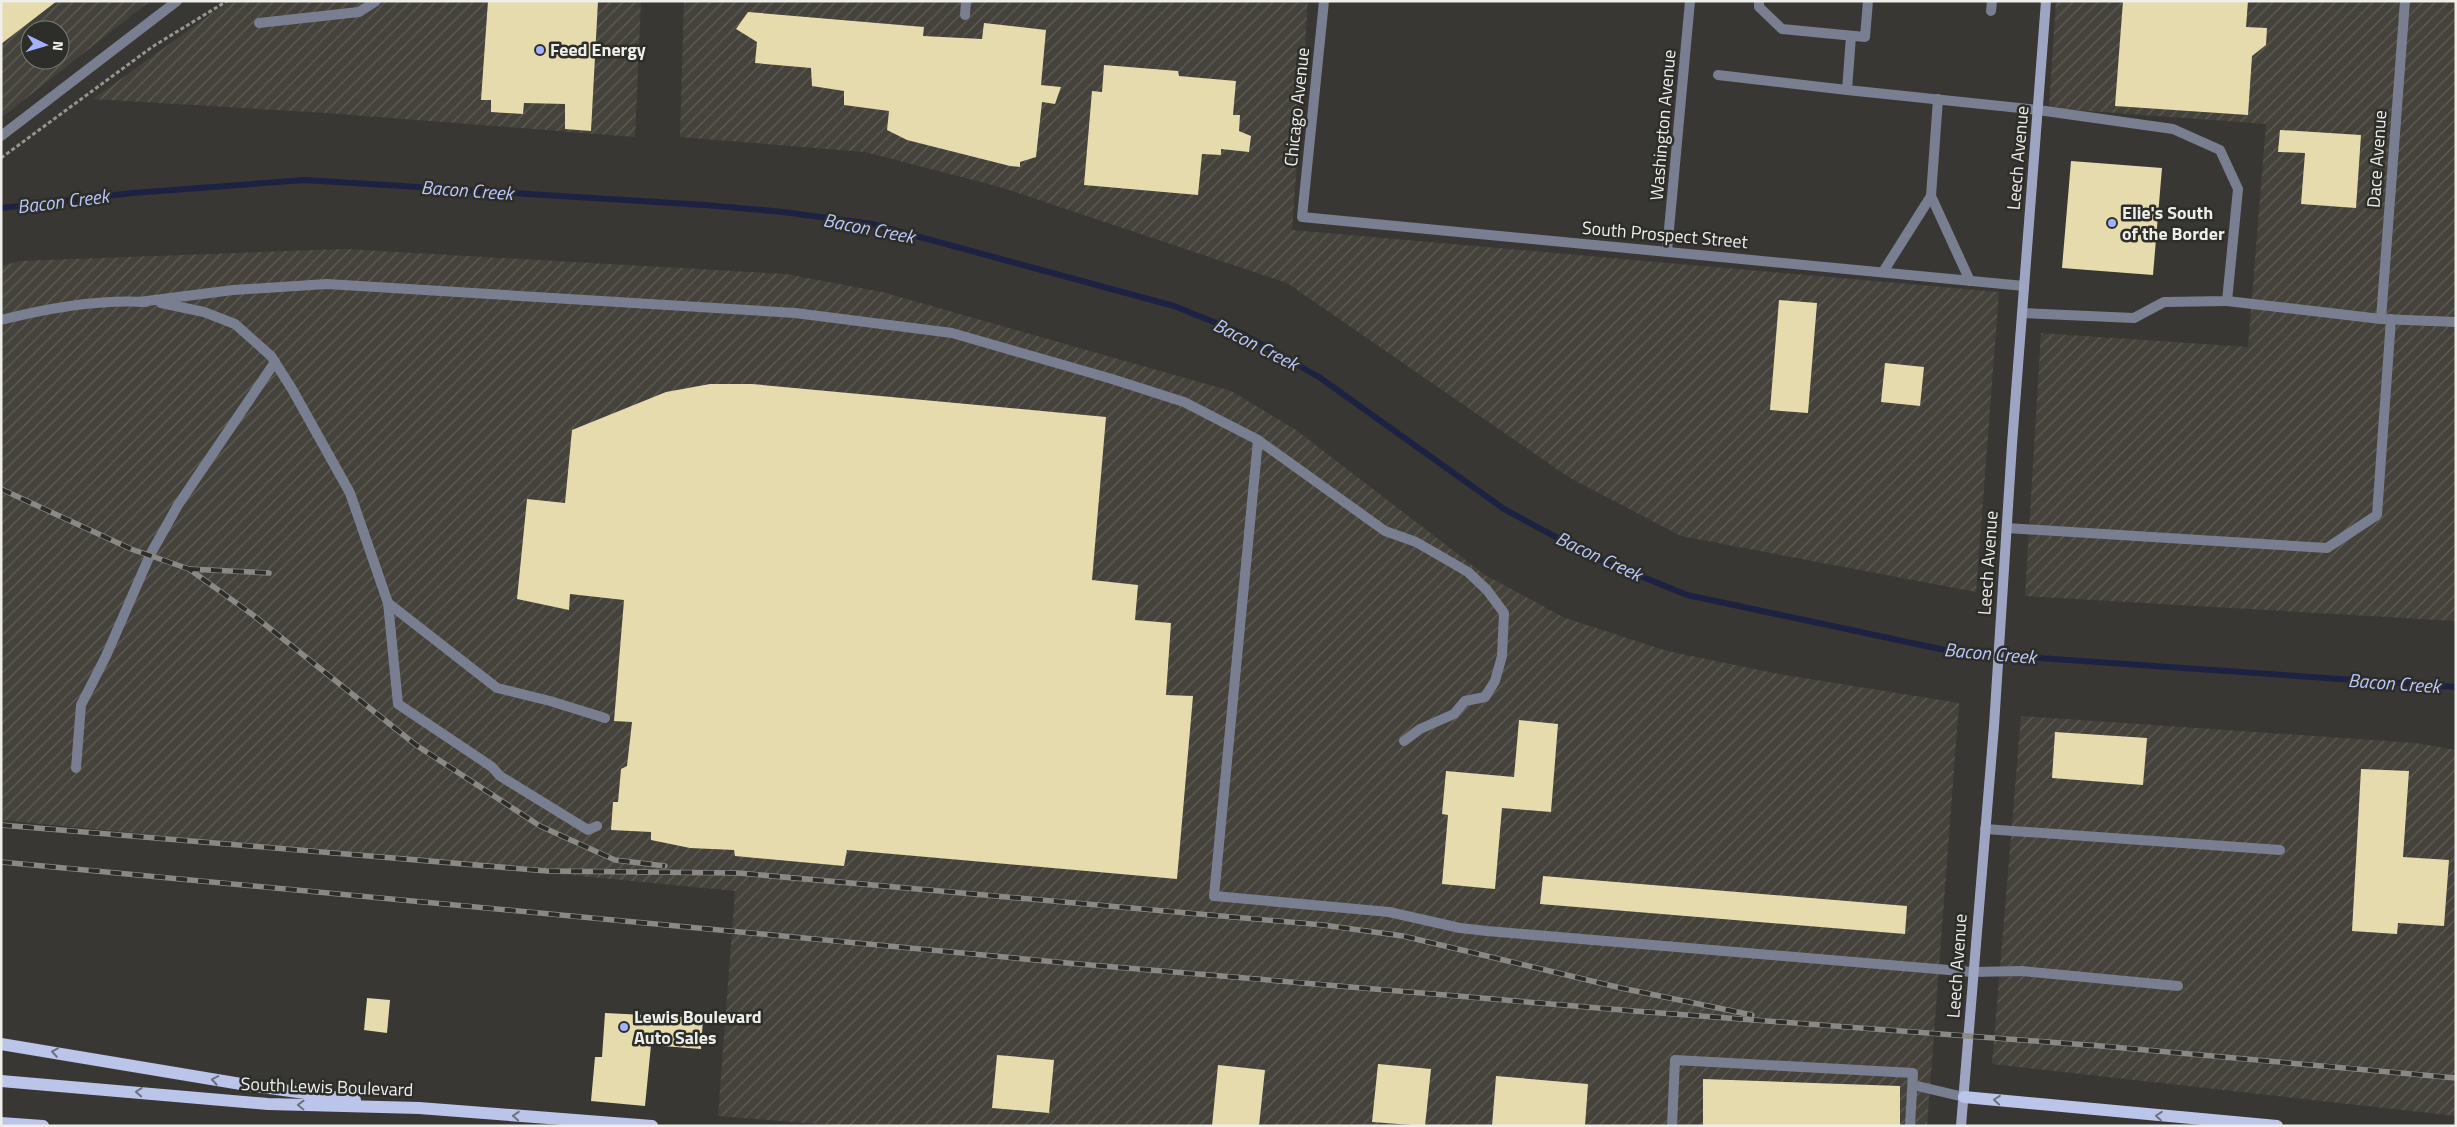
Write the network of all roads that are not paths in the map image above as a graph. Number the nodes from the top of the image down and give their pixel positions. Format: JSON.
{"nodes":[{"id":1,"x":177,"y":1,"type":"edge"},
{"id":2,"x":376,"y":1,"type":"edge"},
{"id":3,"x":966,"y":1,"type":"edge"},
{"id":4,"x":1324,"y":1,"type":"edge"},
{"id":5,"x":1690,"y":1,"type":"edge"},
{"id":6,"x":1759,"y":1,"type":"edge"},
{"id":7,"x":1868,"y":1,"type":"edge"},
{"id":8,"x":2046,"y":1,"type":"edge"},
{"id":9,"x":2405,"y":1,"type":"edge"},
{"id":10,"x":965,"y":15,"type":"dead end"},
{"id":11,"x":259,"y":23,"type":"dead end"},
{"id":12,"x":1851,"y":36,"type":"junction"},
{"id":13,"x":1718,"y":76,"type":"dead end"},
{"id":14,"x":1847,"y":90,"type":"junction"},
{"id":15,"x":1938,"y":99,"type":"junction"},
{"id":16,"x":2038,"y":110,"type":"junction"},
{"id":17,"x":1,"y":136,"type":"edge"},
{"id":18,"x":1931,"y":196,"type":"junction"},
{"id":19,"x":1302,"y":216,"type":"joint"},
{"id":20,"x":1667,"y":251,"type":"junction"},
{"id":21,"x":1883,"y":272,"type":"junction"},
{"id":22,"x":1970,"y":280,"type":"junction"},
{"id":23,"x":2024,"y":286,"type":"junction"},
{"id":24,"x":2227,"y":301,"type":"junction"},
{"id":25,"x":140,"y":302,"type":"junction"},
{"id":26,"x":2022,"y":313,"type":"junction"},
{"id":27,"x":2386,"y":319,"type":"junction"},
{"id":28,"x":1,"y":320,"type":"edge"},
{"id":29,"x":2456,"y":322,"type":"edge"},
{"id":30,"x":275,"y":362,"type":"junction"},
{"id":31,"x":1258,"y":440,"type":"junction"},
{"id":32,"x":2007,"y":528,"type":"junction"},
{"id":33,"x":388,"y":603,"type":"junction"},
{"id":34,"x":605,"y":718,"type":"dead end"},
{"id":35,"x":1404,"y":741,"type":"dead end"},
{"id":36,"x":76,"y":768,"type":"dead end"},
{"id":37,"x":597,"y":826,"type":"dead end"},
{"id":38,"x":1985,"y":828,"type":"junction"},
{"id":39,"x":2280,"y":850,"type":"dead end"},
{"id":40,"x":1972,"y":972,"type":"junction"},
{"id":41,"x":2178,"y":986,"type":"dead end"},
{"id":42,"x":1,"y":1044,"type":"edge"},
{"id":43,"x":1,"y":1081,"type":"edge"},
{"id":44,"x":1912,"y":1085,"type":"junction"},
{"id":45,"x":1964,"y":1097,"type":"junction"},
{"id":46,"x":419,"y":1108,"type":"junction"},
{"id":47,"x":1,"y":1123,"type":"edge"},
{"id":48,"x":43,"y":1126,"type":"edge"},
{"id":49,"x":652,"y":1126,"type":"edge"},
{"id":50,"x":1672,"y":1126,"type":"edge"},
{"id":51,"x":1910,"y":1126,"type":"edge"},
{"id":52,"x":1961,"y":1126,"type":"edge"},
{"id":53,"x":2278,"y":1126,"type":"edge"}],
"edges":[{"from":1,"to":17,"type":"street"},
{"from":2,"to":11,"type":"street"},
{"from":3,"to":10,"type":"street"},
{"from":4,"to":19,"type":"street","name":"Chicago Avenue"},
{"from":5,"to":20,"type":"street","name":"Washington Avenue"},
{"from":6,"to":12,"type":"street"},
{"from":7,"to":12,"type":"street"},
{"from":8,"to":16,"type":"main road","name":"Leech Avenue"},
{"from":9,"to":27,"type":"street","name":"Dace Avenue"},
{"from":12,"to":14,"type":"street"},
{"from":13,"to":14,"type":"street"},
{"from":14,"to":15,"type":"street"},
{"from":15,"to":16,"type":"street"},
{"from":15,"to":18,"type":"street"},
{"from":16,"to":23,"type":"main road","name":"Leech Avenue"},
{"from":16,"to":24,"type":"street"},
{"from":18,"to":21,"type":"street"},
{"from":18,"to":22,"type":"street"},
{"from":19,"to":20,"type":"street","name":"South Prospect Street"},
{"from":20,"to":21,"type":"street","name":"South Prospect Street"},
{"from":21,"to":22,"type":"street","name":"South Prospect Street"},
{"from":22,"to":23,"type":"street","name":"South Prospect Street"},
{"from":23,"to":26,"type":"main road","name":"Leech Avenue"},
{"from":24,"to":26,"type":"street"},
{"from":24,"to":27,"type":"street"},
{"from":25,"to":28,"type":"street"},
{"from":25,"to":30,"type":"street"},
{"from":25,"to":31,"type":"street"},
{"from":26,"to":32,"type":"main road","name":"Leech Avenue"},
{"from":27,"to":29,"type":"street"},
{"from":27,"to":32,"type":"street","name":"Dace Avenue"},
{"from":30,"to":33,"type":"street"},
{"from":30,"to":36,"type":"street"},
{"from":31,"to":35,"type":"street"},
{"from":31,"to":40,"type":"street"},
{"from":32,"to":38,"type":"main road","name":"Leech Avenue"},
{"from":33,"to":34,"type":"street"},
{"from":33,"to":37,"type":"street"},
{"from":38,"to":39,"type":"street"},
{"from":38,"to":40,"type":"main road","name":"Leech Avenue"},
{"from":40,"to":41,"type":"street"},
{"from":40,"to":45,"type":"main road","name":"Leech Avenue"},
{"from":46,"to":42,"type":"main road","one_way":true},
{"from":46,"to":43,"type":"main road","name":"South Lewis Boulevard","one_way":true},
{"from":44,"to":45,"type":"street"},
{"from":44,"to":50,"type":"street"},
{"from":44,"to":51,"type":"street"},
{"from":45,"to":52,"type":"main road","name":"Leech Avenue"},
{"from":53,"to":45,"type":"main road","one_way":true},
{"from":49,"to":46,"type":"main road","name":"South Lewis Boulevard","one_way":true},
{"from":47,"to":48,"type":"main road"}]}
